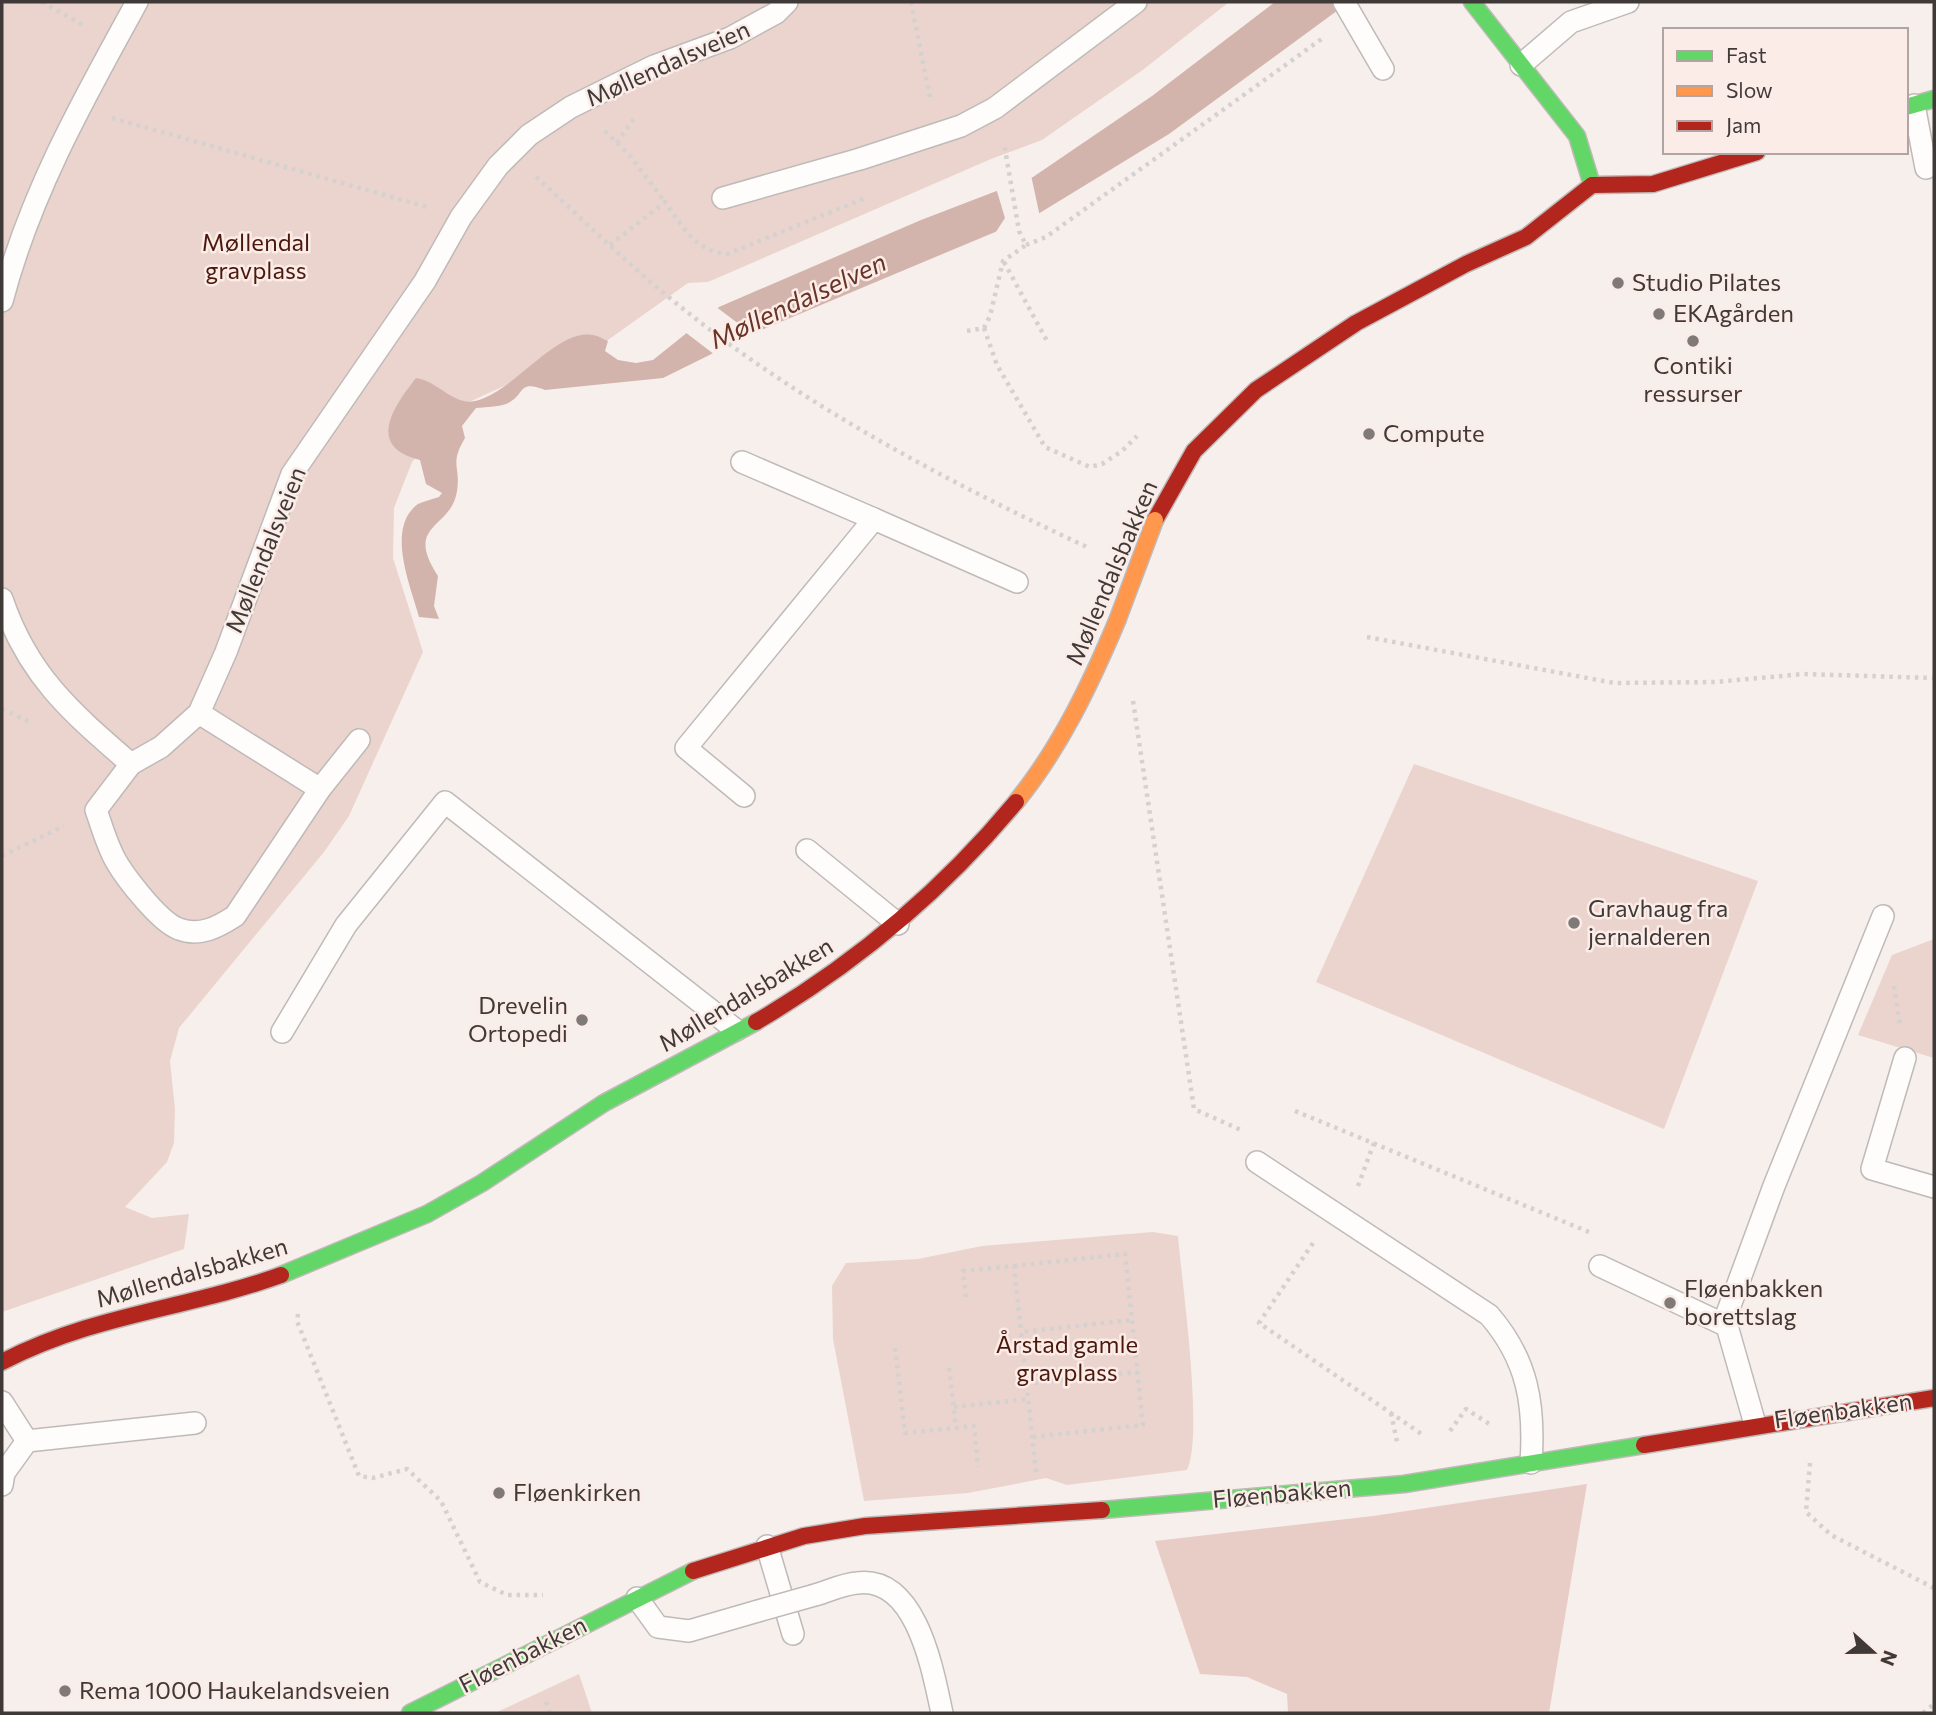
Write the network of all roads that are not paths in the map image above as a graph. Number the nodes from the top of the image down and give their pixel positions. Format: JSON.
{"nodes":[{"id":1,"x":137,"y":2,"type":"edge"},
{"id":2,"x":787,"y":2,"type":"edge"},
{"id":3,"x":1136,"y":2,"type":"edge"},
{"id":4,"x":1472,"y":2,"type":"edge"},
{"id":5,"x":1628,"y":2,"type":"edge"},
{"id":6,"x":1349,"y":9,"type":"edge"},
{"id":7,"x":1521,"y":65,"type":"junction"},
{"id":8,"x":1383,"y":69,"type":"dead end"},
{"id":9,"x":1918,"y":103,"type":"edge"},
{"id":10,"x":1750,"y":154,"type":"edge"},
{"id":11,"x":1926,"y":168,"type":"dead end"},
{"id":12,"x":1592,"y":185,"type":"junction"},
{"id":13,"x":723,"y":198,"type":"dead end"},
{"id":14,"x":2,"y":301,"type":"edge"},
{"id":15,"x":742,"y":462,"type":"dead end"},
{"id":16,"x":874,"y":519,"type":"junction"},
{"id":17,"x":1017,"y":582,"type":"dead end"},
{"id":18,"x":2,"y":599,"type":"edge"},
{"id":19,"x":199,"y":713,"type":"junction"},
{"id":20,"x":359,"y":740,"type":"dead end"},
{"id":21,"x":131,"y":764,"type":"junction"},
{"id":22,"x":320,"y":789,"type":"junction"},
{"id":23,"x":744,"y":796,"type":"dead end"},
{"id":24,"x":807,"y":850,"type":"dead end"},
{"id":25,"x":1883,"y":916,"type":"dead end"},
{"id":26,"x":898,"y":924,"type":"junction"},
{"id":27,"x":736,"y":1031,"type":"junction"},
{"id":28,"x":282,"y":1032,"type":"dead end"},
{"id":29,"x":1905,"y":1058,"type":"dead end"},
{"id":30,"x":1257,"y":1162,"type":"dead end"},
{"id":31,"x":1934,"y":1186,"type":"edge"},
{"id":32,"x":1604,"y":1268,"type":"road end"},
{"id":33,"x":1725,"y":1325,"type":"junction"},
{"id":34,"x":2,"y":1362,"type":"edge"},
{"id":35,"x":1934,"y":1398,"type":"edge"},
{"id":36,"x":2,"y":1402,"type":"edge"},
{"id":37,"x":195,"y":1423,"type":"dead end"},
{"id":38,"x":1755,"y":1424,"type":"junction"},
{"id":39,"x":27,"y":1441,"type":"junction"},
{"id":40,"x":1531,"y":1463,"type":"junction"},
{"id":41,"x":2,"y":1485,"type":"edge"},
{"id":42,"x":767,"y":1546,"type":"junction"},
{"id":43,"x":637,"y":1598,"type":"junction"},
{"id":44,"x":793,"y":1634,"type":"dead end"},
{"id":45,"x":410,"y":1713,"type":"edge"},
{"id":46,"x":942,"y":1713,"type":"edge"}],
"edges":[{"from":1,"to":14,"type":"lane"},
{"from":2,"to":19,"type":"lane","name":"Møllendalsveien"},
{"from":3,"to":13,"type":"lane"},
{"from":4,"to":7,"type":"street"},
{"from":5,"to":7,"type":"lane"},
{"from":6,"to":8,"type":"lane"},
{"from":7,"to":12,"type":"street"},
{"from":9,"to":11,"type":"lane"},
{"from":10,"to":12,"type":"street"},
{"from":12,"to":26,"type":"street","name":"Møllendalsbakken","bridge":true},
{"from":15,"to":16,"type":"lane"},
{"from":16,"to":17,"type":"lane"},
{"from":16,"to":23,"type":"lane"},
{"from":18,"to":21,"type":"lane"},
{"from":19,"to":21,"type":"lane","name":"Møllendalsveien"},
{"from":19,"to":22,"type":"lane"},
{"from":20,"to":22,"type":"lane"},
{"from":21,"to":22,"type":"lane","name":"Møllendalsveien"},
{"from":24,"to":26,"type":"lane"},
{"from":25,"to":33,"type":"lane"},
{"from":26,"to":27,"type":"street","name":"Møllendalsbakken"},
{"from":27,"to":28,"type":"lane"},
{"from":27,"to":34,"type":"street","name":"Møllendalsbakken"},
{"from":29,"to":31,"type":"lane"},
{"from":30,"to":40,"type":"lane"},
{"from":32,"to":33,"type":"lane"},
{"from":33,"to":38,"type":"lane"},
{"from":35,"to":38,"type":"street","name":"Fløenbakken"},
{"from":36,"to":39,"type":"lane"},
{"from":37,"to":39,"type":"lane"},
{"from":38,"to":40,"type":"street","name":"Fløenbakken"},
{"from":39,"to":41,"type":"lane"},
{"from":40,"to":42,"type":"street","name":"Fløenbakken"},
{"from":42,"to":43,"type":"street","name":"Fløenbakken"},
{"from":42,"to":44,"type":"lane"},
{"from":43,"to":45,"type":"street","name":"Fløenbakken"},
{"from":43,"to":46,"type":"lane","bridge":true}]}
